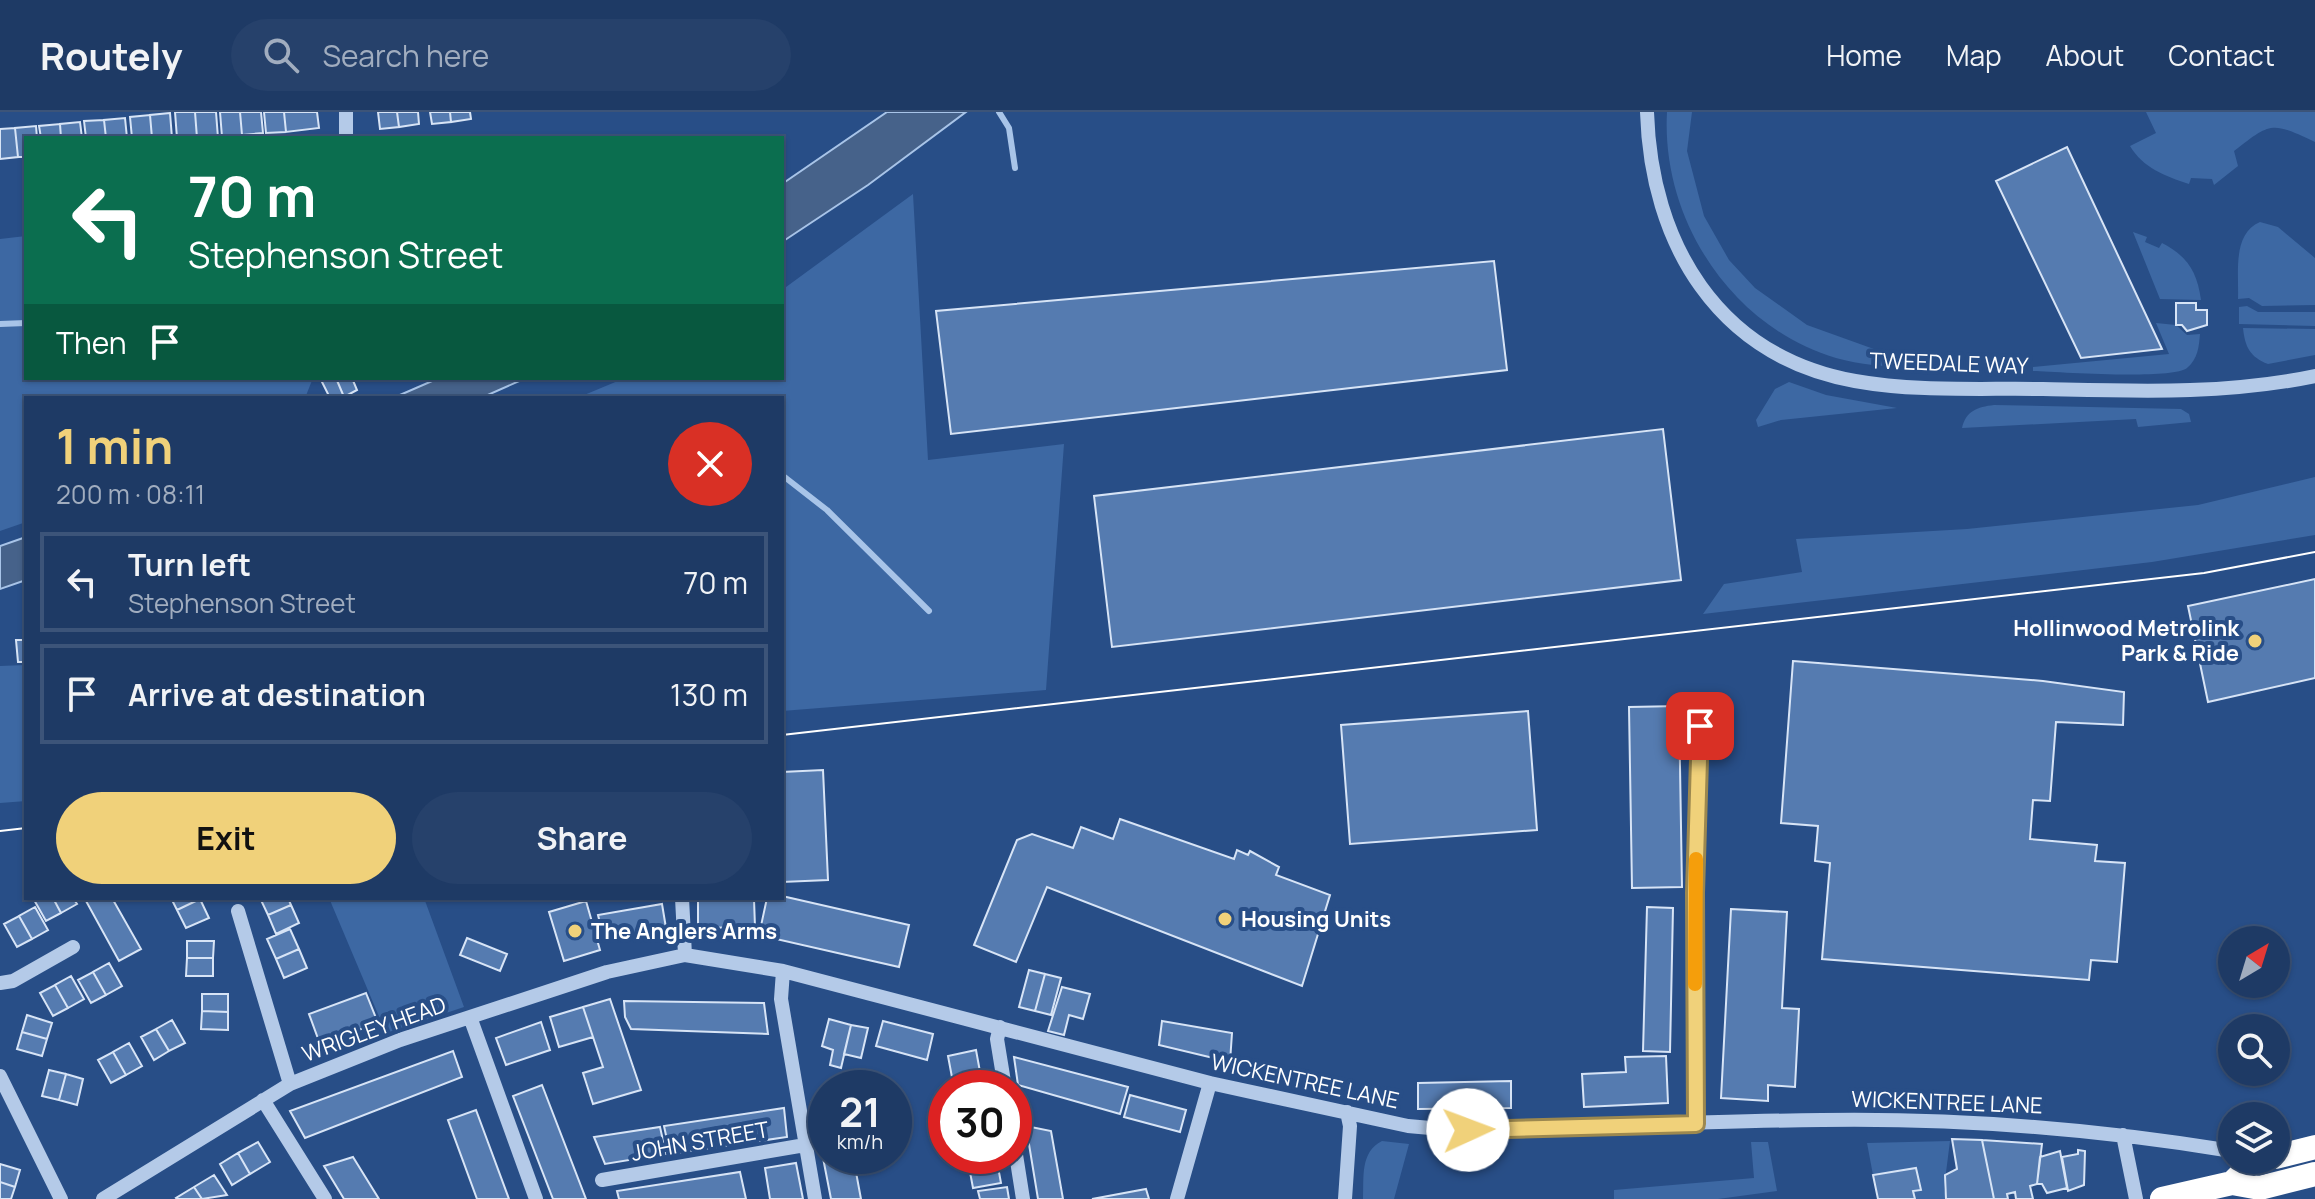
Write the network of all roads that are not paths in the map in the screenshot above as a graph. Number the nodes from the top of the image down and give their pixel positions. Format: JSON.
{"nodes":[{"id":1,"x":346,"y":112,"type":"edge"},
{"id":2,"x":1647,"y":112,"type":"edge"},
{"id":3,"x":346,"y":136,"type":"edge"},
{"id":4,"x":2315,"y":376,"type":"edge"},
{"id":5,"x":1700,"y":726,"type":"dead end"},
{"id":6,"x":682,"y":900,"type":"edge"},
{"id":7,"x":238,"y":911,"type":"dead end"},
{"id":8,"x":73,"y":947,"type":"dead end"},
{"id":9,"x":685,"y":955,"type":"junction"},
{"id":10,"x":783,"y":971,"type":"junction"},
{"id":11,"x":0,"y":983,"type":"edge"},
{"id":12,"x":470,"y":1017,"type":"junction"},
{"id":13,"x":1000,"y":1027,"type":"junction"},
{"id":14,"x":1002,"y":1070,"type":"edge"},
{"id":15,"x":0,"y":1076,"type":"edge"},
{"id":16,"x":1210,"y":1083,"type":"junction"},
{"id":17,"x":290,"y":1084,"type":"junction"},
{"id":18,"x":263,"y":1100,"type":"junction"},
{"id":19,"x":1347,"y":1112,"type":"junction"},
{"id":20,"x":1696,"y":1124,"type":"junction"},
{"id":21,"x":2123,"y":1135,"type":"junction"},
{"id":22,"x":805,"y":1145,"type":"junction"},
{"id":23,"x":2315,"y":1147,"type":"edge"},
{"id":24,"x":2218,"y":1153,"type":"edge"},
{"id":25,"x":2290,"y":1153,"type":"edge"},
{"id":26,"x":1019,"y":1174,"type":"edge"},
{"id":27,"x":2238,"y":1174,"type":"edge"},
{"id":28,"x":2315,"y":1174,"type":"edge"},
{"id":29,"x":602,"y":1180,"type":"dead end"},
{"id":30,"x":2232,"y":1183,"type":"junction"},
{"id":31,"x":61,"y":1199,"type":"edge"},
{"id":32,"x":103,"y":1199,"type":"edge"},
{"id":33,"x":325,"y":1199,"type":"edge"},
{"id":34,"x":536,"y":1199,"type":"edge"},
{"id":35,"x":815,"y":1199,"type":"edge"},
{"id":36,"x":1023,"y":1199,"type":"edge"},
{"id":37,"x":1177,"y":1199,"type":"edge"},
{"id":38,"x":1345,"y":1199,"type":"edge"},
{"id":39,"x":2136,"y":1199,"type":"edge"},
{"id":40,"x":2162,"y":1199,"type":"edge"}],
"edges":[{"from":1,"to":3,"type":"street"},
{"from":2,"to":4,"type":"street","name":"TWEEDALE WAY"},
{"from":5,"to":20,"type":"street"},
{"from":6,"to":9,"type":"street"},
{"from":7,"to":17,"type":"street"},
{"from":8,"to":11,"type":"street"},
{"from":9,"to":10,"type":"street","name":"WICKENTREE LANE"},
{"from":9,"to":12,"type":"street","name":"WRIGLEY HEAD"},
{"from":10,"to":13,"type":"street","name":"WICKENTREE LANE"},
{"from":10,"to":22,"type":"street"},
{"from":12,"to":17,"type":"street","name":"WRIGLEY HEAD"},
{"from":12,"to":34,"type":"street"},
{"from":13,"to":14,"type":"street"},
{"from":13,"to":16,"type":"street","name":"WICKENTREE LANE"},
{"from":15,"to":31,"type":"street"},
{"from":16,"to":19,"type":"street","name":"WICKENTREE LANE"},
{"from":16,"to":37,"type":"street"},
{"from":17,"to":18,"type":"street","name":"WRIGLEY HEAD"},
{"from":18,"to":32,"type":"street","name":"WRIGLEY HEAD"},
{"from":18,"to":33,"type":"street"},
{"from":19,"to":20,"type":"street","name":"WICKENTREE LANE"},
{"from":19,"to":38,"type":"street"},
{"from":20,"to":21,"type":"street","name":"WICKENTREE LANE"},
{"from":21,"to":24,"type":"street","name":"WICKENTREE LANE"},
{"from":21,"to":39,"type":"street"},
{"from":22,"to":29,"type":"street","name":"JOHN STREET"},
{"from":22,"to":35,"type":"street"},
{"from":23,"to":25,"type":"highway"},
{"from":26,"to":36,"type":"street"},
{"from":27,"to":30,"type":"highway"},
{"from":28,"to":30,"type":"highway"},
{"from":30,"to":40,"type":"highway"}]}
